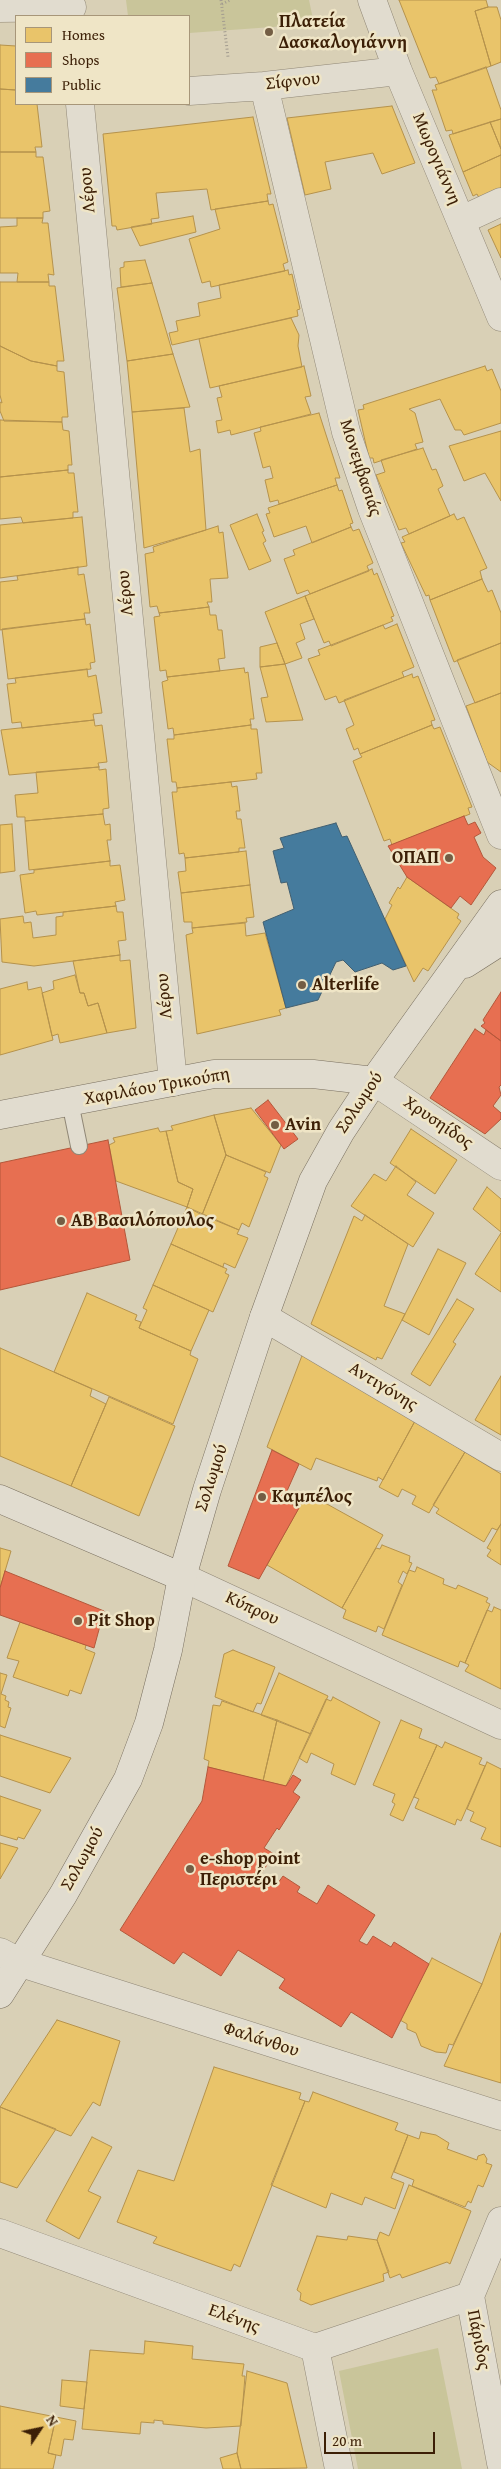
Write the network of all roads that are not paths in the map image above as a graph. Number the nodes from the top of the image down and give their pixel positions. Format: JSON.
{"nodes":[{"id":1,"x":372,"y":0,"type":"edge"},
{"id":2,"x":0,"y":8,"type":"edge"},
{"id":3,"x":72,"y":8,"type":"edge"},
{"id":4,"x":398,"y":71,"type":"junction"},
{"id":5,"x":264,"y":86,"type":"junction"},
{"id":6,"x":190,"y":90,"type":"edge"},
{"id":7,"x":80,"y":105,"type":"edge"},
{"id":8,"x":501,"y":202,"type":"edge"},
{"id":9,"x":462,"y":220,"type":"junction"},
{"id":10,"x":501,"y":317,"type":"edge"},
{"id":11,"x":501,"y":835,"type":"edge"},
{"id":12,"x":501,"y":904,"type":"edge"},
{"id":13,"x":501,"y":941,"type":"edge"},
{"id":14,"x":452,"y":974,"type":"junction"},
{"id":15,"x":374,"y":1081,"type":"junction"},
{"id":16,"x":173,"y":1082,"type":"junction"},
{"id":17,"x":70,"y":1102,"type":"junction"},
{"id":18,"x":0,"y":1115,"type":"edge"},
{"id":19,"x":79,"y":1146,"type":"dead end"},
{"id":20,"x":501,"y":1166,"type":"edge"},
{"id":21,"x":264,"y":1318,"type":"junction"},
{"id":22,"x":501,"y":1457,"type":"edge"},
{"id":23,"x":0,"y":1500,"type":"edge"},
{"id":24,"x":182,"y":1577,"type":"junction"},
{"id":25,"x":501,"y":1725,"type":"edge"},
{"id":26,"x":10,"y":1957,"type":"edge"},
{"id":27,"x":0,"y":1994,"type":"edge"},
{"id":28,"x":501,"y":2116,"type":"edge"},
{"id":29,"x":501,"y":2221,"type":"edge"},
{"id":30,"x":0,"y":2233,"type":"edge"},
{"id":31,"x":470,"y":2296,"type":"junction"},
{"id":32,"x":315,"y":2348,"type":"junction"},
{"id":33,"x":501,"y":2463,"type":"edge"},
{"id":34,"x":339,"y":2469,"type":"edge"}],
"edges":[{"from":1,"to":4,"type":"street","name":"Μωρογιάννη"},
{"from":2,"to":3,"type":"street"},
{"from":4,"to":5,"type":"street","name":"Σίφνου"},
{"from":4,"to":9,"type":"street","name":"Μωρογιάννη"},
{"from":5,"to":6,"type":"street","name":"Σίφνου"},
{"from":5,"to":11,"type":"street","name":"Μονεμβασιάς"},
{"from":7,"to":16,"type":"street","name":"Λέρου"},
{"from":8,"to":9,"type":"street"},
{"from":9,"to":10,"type":"street","name":"Μωρογιάννη"},
{"from":12,"to":14,"type":"street","name":"Σολωμού"},
{"from":13,"to":14,"type":"street","name":"Σολωμού"},
{"from":14,"to":15,"type":"street","name":"Σολωμού"},
{"from":15,"to":16,"type":"street","name":"Χαριλάου Τρικούπη"},
{"from":15,"to":20,"type":"street","name":"Χρυσηίδος"},
{"from":15,"to":21,"type":"street","name":"Σολωμού"},
{"from":16,"to":17,"type":"street","name":"Χαριλάου Τρικούπη"},
{"from":17,"to":18,"type":"street","name":"Χαριλάου Τρικούπη"},
{"from":17,"to":19,"type":"lane"},
{"from":21,"to":22,"type":"street","name":"Αντιγόνης"},
{"from":21,"to":24,"type":"street","name":"Σολωμού"},
{"from":23,"to":24,"type":"street","name":"Κύπρου"},
{"from":24,"to":25,"type":"street","name":"Κύπρου"},
{"from":24,"to":26,"type":"street","name":"Σολωμού"},
{"from":26,"to":27,"type":"street","name":"Σολωμού"},
{"from":26,"to":28,"type":"street","name":"Φαλάνθου"},
{"from":29,"to":31,"type":"street","name":"Πάριδος"},
{"from":30,"to":32,"type":"street","name":"Ελένης"},
{"from":31,"to":32,"type":"street"},
{"from":31,"to":33,"type":"street","name":"Πάριδος"},
{"from":32,"to":34,"type":"street"}]}
